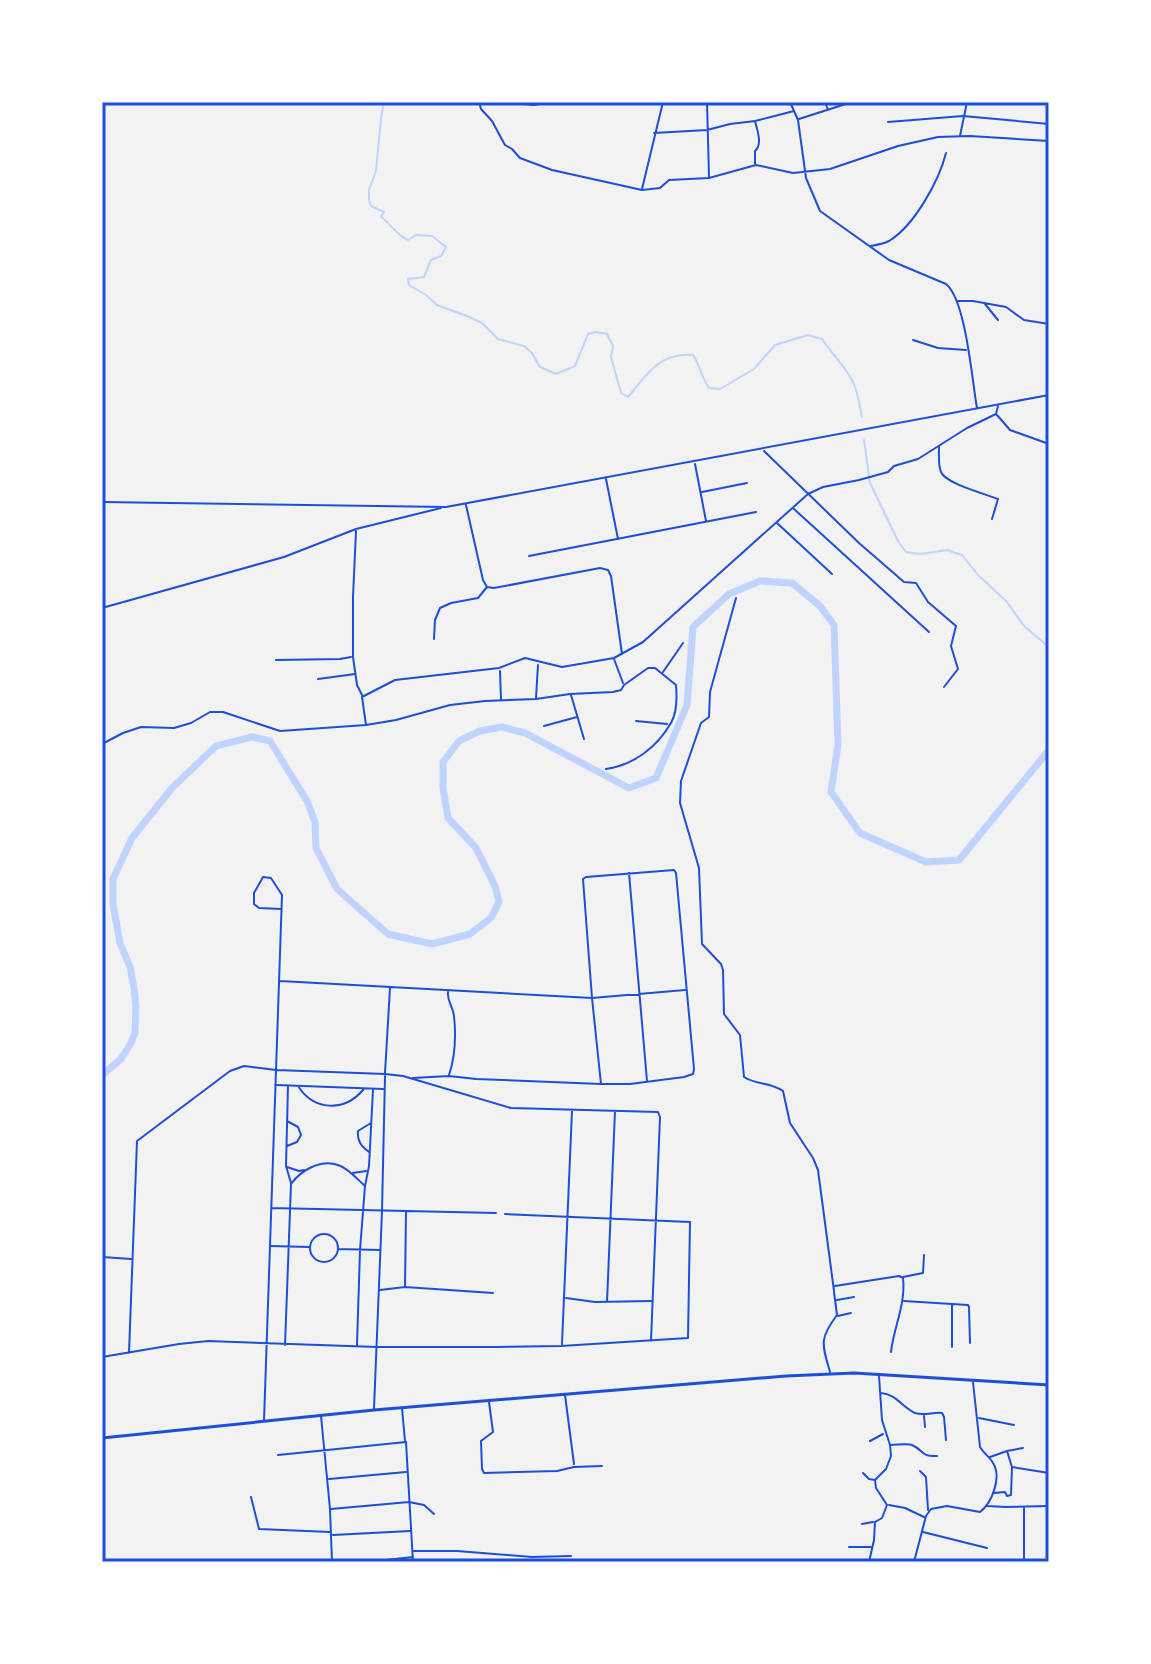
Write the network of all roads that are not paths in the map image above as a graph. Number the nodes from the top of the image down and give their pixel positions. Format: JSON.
{"nodes":[{"id":1,"x":479,"y":102,"type":"edge"},
{"id":2,"x":501,"y":102,"type":"edge"},
{"id":3,"x":552,"y":102,"type":"edge"},
{"id":4,"x":663,"y":102,"type":"edge"},
{"id":5,"x":707,"y":102,"type":"edge"},
{"id":6,"x":790,"y":102,"type":"edge"},
{"id":7,"x":825,"y":102,"type":"edge"},
{"id":8,"x":852,"y":102,"type":"edge"},
{"id":9,"x":967,"y":102,"type":"edge"},
{"id":10,"x":795,"y":111,"type":"junction"},
{"id":11,"x":828,"y":111,"type":"junction"},
{"id":12,"x":963,"y":116,"type":"junction"},
{"id":13,"x":798,"y":120,"type":"junction"},
{"id":14,"x":755,"y":121,"type":"junction"},
{"id":15,"x":888,"y":122,"type":"dead end"},
{"id":16,"x":1049,"y":124,"type":"edge"},
{"id":17,"x":707,"y":130,"type":"junction"},
{"id":18,"x":654,"y":133,"type":"junction"},
{"id":19,"x":960,"y":136,"type":"junction"},
{"id":20,"x":1049,"y":141,"type":"edge"},
{"id":21,"x":946,"y":153,"type":"dead end"},
{"id":22,"x":756,"y":165,"type":"junction"},
{"id":23,"x":804,"y":173,"type":"junction"},
{"id":24,"x":709,"y":178,"type":"junction"},
{"id":25,"x":642,"y":190,"type":"junction"},
{"id":26,"x":870,"y":247,"type":"junction"},
{"id":27,"x":957,"y":301,"type":"junction"},
{"id":28,"x":985,"y":304,"type":"junction"},
{"id":29,"x":998,"y":320,"type":"dead end"},
{"id":30,"x":1049,"y":324,"type":"edge"},
{"id":31,"x":913,"y":340,"type":"dead end"},
{"id":32,"x":968,"y":350,"type":"junction"},
{"id":33,"x":1049,"y":395,"type":"edge"},
{"id":34,"x":999,"y":404,"type":"junction"},
{"id":35,"x":977,"y":408,"type":"junction"},
{"id":36,"x":996,"y":414,"type":"junction"},
{"id":37,"x":1049,"y":444,"type":"edge"},
{"id":38,"x":939,"y":446,"type":"junction"},
{"id":39,"x":762,"y":449,"type":"junction"},
{"id":40,"x":694,"y":462,"type":"junction"},
{"id":41,"x":606,"y":478,"type":"junction"},
{"id":42,"x":747,"y":483,"type":"dead end"},
{"id":43,"x":700,"y":492,"type":"junction"},
{"id":44,"x":808,"y":494,"type":"junction"},
{"id":45,"x":102,"y":502,"type":"edge"},
{"id":46,"x":466,"y":504,"type":"junction"},
{"id":47,"x":446,"y":507,"type":"junction"},
{"id":48,"x":793,"y":508,"type":"junction"},
{"id":49,"x":756,"y":512,"type":"dead end"},
{"id":50,"x":992,"y":519,"type":"dead end"},
{"id":51,"x":706,"y":522,"type":"junction"},
{"id":52,"x":776,"y":522,"type":"junction"},
{"id":53,"x":356,"y":529,"type":"junction"},
{"id":54,"x":618,"y":539,"type":"junction"},
{"id":55,"x":529,"y":556,"type":"dead end"},
{"id":56,"x":832,"y":574,"type":"dead end"},
{"id":57,"x":487,"y":587,"type":"junction"},
{"id":58,"x":736,"y":598,"type":"dead end"},
{"id":59,"x":102,"y":608,"type":"edge"},
{"id":60,"x":929,"y":632,"type":"dead end"},
{"id":61,"x":434,"y":639,"type":"dead end"},
{"id":62,"x":683,"y":643,"type":"dead end"},
{"id":63,"x":622,"y":654,"type":"junction"},
{"id":64,"x":353,"y":657,"type":"junction"},
{"id":65,"x":614,"y":658,"type":"junction"},
{"id":66,"x":276,"y":660,"type":"dead end"},
{"id":67,"x":538,"y":662,"type":"junction"},
{"id":68,"x":499,"y":668,"type":"junction"},
{"id":69,"x":662,"y":673,"type":"junction"},
{"id":70,"x":355,"y":674,"type":"junction"},
{"id":71,"x":318,"y":679,"type":"dead end"},
{"id":72,"x":624,"y":685,"type":"junction"},
{"id":73,"x":944,"y":687,"type":"dead end"},
{"id":74,"x":570,"y":694,"type":"junction"},
{"id":75,"x":362,"y":697,"type":"junction"},
{"id":76,"x":536,"y":699,"type":"junction"},
{"id":77,"x":501,"y":701,"type":"junction"},
{"id":78,"x":577,"y":717,"type":"junction"},
{"id":79,"x":636,"y":721,"type":"dead end"},
{"id":80,"x":366,"y":725,"type":"junction"},
{"id":81,"x":669,"y":725,"type":"junction"},
{"id":82,"x":544,"y":726,"type":"dead end"},
{"id":83,"x":584,"y":739,"type":"dead end"},
{"id":84,"x":102,"y":744,"type":"edge"},
{"id":85,"x":606,"y":769,"type":"dead end"},
{"id":86,"x":629,"y":873,"type":"junction"},
{"id":87,"x":281,"y":909,"type":"junction"},
{"id":88,"x":279,"y":981,"type":"junction"},
{"id":89,"x":390,"y":988,"type":"junction"},
{"id":90,"x":687,"y":990,"type":"junction"},
{"id":91,"x":449,"y":991,"type":"junction"},
{"id":92,"x":640,"y":994,"type":"junction"},
{"id":93,"x":592,"y":998,"type":"junction"},
{"id":94,"x":276,"y":1070,"type":"junction"},
{"id":95,"x":385,"y":1074,"type":"junction"},
{"id":96,"x":449,"y":1076,"type":"junction"},
{"id":97,"x":412,"y":1079,"type":"junction"},
{"id":98,"x":647,"y":1083,"type":"junction"},
{"id":99,"x":601,"y":1084,"type":"junction"},
{"id":100,"x":276,"y":1085,"type":"junction"},
{"id":101,"x":288,"y":1085,"type":"junction"},
{"id":102,"x":298,"y":1085,"type":"junction"},
{"id":103,"x":364,"y":1088,"type":"junction"},
{"id":104,"x":373,"y":1089,"type":"junction"},
{"id":105,"x":384,"y":1089,"type":"junction"},
{"id":106,"x":572,"y":1110,"type":"junction"},
{"id":107,"x":615,"y":1110,"type":"junction"},
{"id":108,"x":287,"y":1121,"type":"junction"},
{"id":109,"x":371,"y":1123,"type":"junction"},
{"id":110,"x":286,"y":1147,"type":"junction"},
{"id":111,"x":370,"y":1152,"type":"junction"},
{"id":112,"x":286,"y":1166,"type":"junction"},
{"id":113,"x":304,"y":1170,"type":"junction"},
{"id":114,"x":368,"y":1171,"type":"junction"},
{"id":115,"x":351,"y":1173,"type":"junction"},
{"id":116,"x":291,"y":1184,"type":"junction"},
{"id":117,"x":365,"y":1186,"type":"junction"},
{"id":118,"x":271,"y":1208,"type":"junction"},
{"id":119,"x":290,"y":1208,"type":"junction"},
{"id":120,"x":362,"y":1211,"type":"junction"},
{"id":121,"x":382,"y":1211,"type":"junction"},
{"id":122,"x":406,"y":1212,"type":"junction"},
{"id":123,"x":496,"y":1213,"type":"dead end"},
{"id":124,"x":505,"y":1214,"type":"dead end"},
{"id":125,"x":567,"y":1217,"type":"junction"},
{"id":126,"x":611,"y":1218,"type":"junction"},
{"id":127,"x":656,"y":1220,"type":"junction"},
{"id":128,"x":270,"y":1245,"type":"junction"},
{"id":129,"x":289,"y":1246,"type":"junction"},
{"id":130,"x":310,"y":1247,"type":"junction"},
{"id":131,"x":338,"y":1249,"type":"junction"},
{"id":132,"x":360,"y":1250,"type":"junction"},
{"id":133,"x":381,"y":1250,"type":"junction"},
{"id":134,"x":924,"y":1255,"type":"dead end"},
{"id":135,"x":102,"y":1257,"type":"edge"},
{"id":136,"x":132,"y":1259,"type":"junction"},
{"id":137,"x":901,"y":1277,"type":"junction"},
{"id":138,"x":405,"y":1287,"type":"junction"},
{"id":139,"x":380,"y":1290,"type":"junction"},
{"id":140,"x":834,"y":1291,"type":"junction"},
{"id":141,"x":493,"y":1293,"type":"dead end"},
{"id":142,"x":854,"y":1297,"type":"dead end"},
{"id":143,"x":564,"y":1298,"type":"junction"},
{"id":144,"x":836,"y":1300,"type":"junction"},
{"id":145,"x":653,"y":1301,"type":"junction"},
{"id":146,"x":903,"y":1301,"type":"junction"},
{"id":147,"x":607,"y":1302,"type":"junction"},
{"id":148,"x":952,"y":1304,"type":"junction"},
{"id":149,"x":851,"y":1313,"type":"dead end"},
{"id":150,"x":836,"y":1316,"type":"junction"},
{"id":151,"x":651,"y":1341,"type":"junction"},
{"id":152,"x":970,"y":1343,"type":"dead end"},
{"id":153,"x":266,"y":1344,"type":"junction"},
{"id":154,"x":285,"y":1345,"type":"junction"},
{"id":155,"x":357,"y":1346,"type":"junction"},
{"id":156,"x":561,"y":1346,"type":"junction"},
{"id":157,"x":377,"y":1347,"type":"junction"},
{"id":158,"x":952,"y":1347,"type":"dead end"},
{"id":159,"x":891,"y":1352,"type":"dead end"},
{"id":160,"x":129,"y":1353,"type":"junction"},
{"id":161,"x":102,"y":1357,"type":"edge"},
{"id":162,"x":831,"y":1373,"type":"junction"},
{"id":163,"x":879,"y":1374,"type":"junction"},
{"id":164,"x":973,"y":1381,"type":"junction"},
{"id":165,"x":1049,"y":1385,"type":"edge"},
{"id":166,"x":879,"y":1393,"type":"junction"},
{"id":167,"x":565,"y":1394,"type":"junction"},
{"id":168,"x":489,"y":1400,"type":"junction"},
{"id":169,"x":402,"y":1408,"type":"junction"},
{"id":170,"x":374,"y":1410,"type":"junction"},
{"id":171,"x":924,"y":1414,"type":"junction"},
{"id":172,"x":321,"y":1415,"type":"junction"},
{"id":173,"x":977,"y":1418,"type":"junction"},
{"id":174,"x":264,"y":1421,"type":"junction"},
{"id":175,"x":1014,"y":1425,"type":"dead end"},
{"id":176,"x":925,"y":1427,"type":"dead end"},
{"id":177,"x":885,"y":1433,"type":"junction"},
{"id":178,"x":102,"y":1438,"type":"edge"},
{"id":179,"x":946,"y":1440,"type":"dead end"},
{"id":180,"x":870,"y":1441,"type":"dead end"},
{"id":181,"x":406,"y":1442,"type":"junction"},
{"id":182,"x":890,"y":1445,"type":"junction"},
{"id":183,"x":1023,"y":1448,"type":"dead end"},
{"id":184,"x":325,"y":1450,"type":"junction"},
{"id":185,"x":1007,"y":1451,"type":"junction"},
{"id":186,"x":278,"y":1455,"type":"dead end"},
{"id":187,"x":937,"y":1456,"type":"dead end"},
{"id":188,"x":989,"y":1458,"type":"junction"},
{"id":189,"x":602,"y":1466,"type":"dead end"},
{"id":190,"x":574,"y":1467,"type":"junction"},
{"id":191,"x":1012,"y":1467,"type":"junction"},
{"id":192,"x":920,"y":1471,"type":"dead end"},
{"id":193,"x":407,"y":1472,"type":"junction"},
{"id":194,"x":863,"y":1473,"type":"dead end"},
{"id":195,"x":1049,"y":1473,"type":"edge"},
{"id":196,"x":328,"y":1480,"type":"junction"},
{"id":197,"x":875,"y":1480,"type":"junction"},
{"id":198,"x":993,"y":1493,"type":"junction"},
{"id":199,"x":251,"y":1497,"type":"dead end"},
{"id":200,"x":409,"y":1502,"type":"junction"},
{"id":201,"x":887,"y":1505,"type":"junction"},
{"id":202,"x":987,"y":1506,"type":"junction"},
{"id":203,"x":1024,"y":1506,"type":"junction"},
{"id":204,"x":1049,"y":1506,"type":"edge"},
{"id":205,"x":330,"y":1509,"type":"junction"},
{"id":206,"x":929,"y":1511,"type":"junction"},
{"id":207,"x":434,"y":1514,"type":"dead end"},
{"id":208,"x":925,"y":1518,"type":"junction"},
{"id":209,"x":875,"y":1522,"type":"junction"},
{"id":210,"x":862,"y":1524,"type":"dead end"},
{"id":211,"x":412,"y":1531,"type":"junction"},
{"id":212,"x":922,"y":1532,"type":"junction"},
{"id":213,"x":332,"y":1534,"type":"junction"},
{"id":214,"x":849,"y":1547,"type":"dead end"},
{"id":215,"x":872,"y":1547,"type":"junction"},
{"id":216,"x":987,"y":1548,"type":"dead end"},
{"id":217,"x":413,"y":1551,"type":"junction"},
{"id":218,"x":571,"y":1556,"type":"dead end"},
{"id":219,"x":413,"y":1557,"type":"junction"},
{"id":220,"x":332,"y":1562,"type":"edge"},
{"id":221,"x":367,"y":1562,"type":"edge"},
{"id":222,"x":413,"y":1562,"type":"edge"},
{"id":223,"x":869,"y":1562,"type":"edge"},
{"id":224,"x":914,"y":1562,"type":"edge"},
{"id":225,"x":1024,"y":1562,"type":"edge"}],
"edges":[{"from":1,"to":25,"type":"street"},
{"from":2,"to":3,"type":"street"},
{"from":4,"to":18,"type":"street"},
{"from":5,"to":17,"type":"street"},
{"from":6,"to":10,"type":"street"},
{"from":7,"to":11,"type":"street"},
{"from":8,"to":11,"type":"street"},
{"from":9,"to":12,"type":"street"},
{"from":10,"to":13,"type":"street"},
{"from":10,"to":14,"type":"street"},
{"from":11,"to":13,"type":"street"},
{"from":12,"to":15,"type":"street"},
{"from":12,"to":16,"type":"street"},
{"from":12,"to":19,"type":"street"},
{"from":13,"to":23,"type":"street"},
{"from":14,"to":17,"type":"street"},
{"from":14,"to":22,"type":"street"},
{"from":17,"to":18,"type":"street"},
{"from":17,"to":24,"type":"street"},
{"from":18,"to":25,"type":"street"},
{"from":19,"to":20,"type":"street"},
{"from":19,"to":23,"type":"street"},
{"from":21,"to":26,"type":"street"},
{"from":22,"to":23,"type":"street"},
{"from":22,"to":24,"type":"street"},
{"from":23,"to":26,"type":"street"},
{"from":24,"to":25,"type":"street"},
{"from":26,"to":27,"type":"street"},
{"from":27,"to":28,"type":"street"},
{"from":27,"to":32,"type":"street"},
{"from":28,"to":29,"type":"street"},
{"from":28,"to":30,"type":"street"},
{"from":31,"to":32,"type":"street"},
{"from":32,"to":35,"type":"street"},
{"from":33,"to":34,"type":"street"},
{"from":34,"to":35,"type":"street"},
{"from":34,"to":36,"type":"street"},
{"from":35,"to":39,"type":"street"},
{"from":36,"to":37,"type":"street"},
{"from":36,"to":38,"type":"street"},
{"from":38,"to":44,"type":"street"},
{"from":38,"to":50,"type":"street"},
{"from":39,"to":40,"type":"street"},
{"from":39,"to":44,"type":"street"},
{"from":40,"to":41,"type":"street"},
{"from":40,"to":43,"type":"street"},
{"from":41,"to":46,"type":"street"},
{"from":41,"to":54,"type":"street"},
{"from":42,"to":43,"type":"street"},
{"from":43,"to":51,"type":"street"},
{"from":44,"to":48,"type":"street"},
{"from":44,"to":73,"type":"street"},
{"from":45,"to":47,"type":"street"},
{"from":46,"to":47,"type":"street"},
{"from":46,"to":57,"type":"street"},
{"from":47,"to":53,"type":"street"},
{"from":48,"to":52,"type":"street"},
{"from":48,"to":60,"type":"street"},
{"from":49,"to":51,"type":"street"},
{"from":51,"to":54,"type":"street"},
{"from":52,"to":56,"type":"street"},
{"from":52,"to":63,"type":"street"},
{"from":53,"to":59,"type":"street"},
{"from":53,"to":64,"type":"street"},
{"from":54,"to":55,"type":"street"},
{"from":57,"to":61,"type":"street"},
{"from":57,"to":63,"type":"street"},
{"from":58,"to":140,"type":"street"},
{"from":62,"to":69,"type":"street"},
{"from":63,"to":65,"type":"street"},
{"from":64,"to":66,"type":"street"},
{"from":64,"to":70,"type":"street"},
{"from":65,"to":67,"type":"street"},
{"from":65,"to":72,"type":"street"},
{"from":67,"to":68,"type":"street"},
{"from":67,"to":76,"type":"street"},
{"from":68,"to":75,"type":"street"},
{"from":68,"to":77,"type":"street"},
{"from":69,"to":72,"type":"street"},
{"from":69,"to":81,"type":"street"},
{"from":70,"to":71,"type":"street"},
{"from":70,"to":75,"type":"street"},
{"from":72,"to":74,"type":"street"},
{"from":74,"to":76,"type":"street"},
{"from":74,"to":78,"type":"street"},
{"from":75,"to":80,"type":"street"},
{"from":76,"to":77,"type":"street"},
{"from":77,"to":80,"type":"street"},
{"from":78,"to":82,"type":"street"},
{"from":78,"to":83,"type":"street"},
{"from":79,"to":81,"type":"street"},
{"from":80,"to":84,"type":"street"},
{"from":81,"to":85,"type":"street"},
{"from":86,"to":90,"type":"street"},
{"from":86,"to":92,"type":"street"},
{"from":86,"to":93,"type":"street"},
{"from":87,"to":87,"type":"street"},
{"from":87,"to":88,"type":"street"},
{"from":88,"to":89,"type":"street"},
{"from":88,"to":94,"type":"street"},
{"from":89,"to":91,"type":"street"},
{"from":89,"to":95,"type":"street"},
{"from":90,"to":92,"type":"street"},
{"from":90,"to":98,"type":"street"},
{"from":91,"to":93,"type":"street"},
{"from":91,"to":96,"type":"street"},
{"from":92,"to":93,"type":"street"},
{"from":92,"to":98,"type":"street"},
{"from":93,"to":99,"type":"street"},
{"from":94,"to":95,"type":"street"},
{"from":94,"to":100,"type":"street"},
{"from":94,"to":136,"type":"street"},
{"from":95,"to":97,"type":"street"},
{"from":95,"to":105,"type":"street"},
{"from":96,"to":97,"type":"street"},
{"from":96,"to":99,"type":"street"},
{"from":97,"to":106,"type":"street"},
{"from":98,"to":99,"type":"street"},
{"from":100,"to":101,"type":"street"},
{"from":100,"to":118,"type":"street"},
{"from":101,"to":102,"type":"street"},
{"from":101,"to":108,"type":"street"},
{"from":102,"to":103,"type":"street"},
{"from":102,"to":103,"type":"street"},
{"from":103,"to":104,"type":"street"},
{"from":104,"to":105,"type":"street"},
{"from":104,"to":109,"type":"street"},
{"from":105,"to":121,"type":"street"},
{"from":106,"to":107,"type":"street"},
{"from":106,"to":125,"type":"street"},
{"from":107,"to":126,"type":"street"},
{"from":107,"to":127,"type":"street"},
{"from":108,"to":110,"type":"street"},
{"from":108,"to":110,"type":"street"},
{"from":109,"to":111,"type":"street"},
{"from":109,"to":111,"type":"street"},
{"from":110,"to":112,"type":"street"},
{"from":111,"to":114,"type":"street"},
{"from":112,"to":113,"type":"street"},
{"from":112,"to":116,"type":"street"},
{"from":113,"to":115,"type":"street"},
{"from":113,"to":116,"type":"street"},
{"from":114,"to":115,"type":"street"},
{"from":114,"to":117,"type":"street"},
{"from":115,"to":117,"type":"street"},
{"from":116,"to":119,"type":"street"},
{"from":117,"to":120,"type":"street"},
{"from":118,"to":119,"type":"street"},
{"from":118,"to":128,"type":"street"},
{"from":119,"to":120,"type":"street"},
{"from":119,"to":129,"type":"street"},
{"from":120,"to":121,"type":"street"},
{"from":120,"to":132,"type":"street"},
{"from":121,"to":122,"type":"street"},
{"from":121,"to":133,"type":"street"},
{"from":122,"to":123,"type":"street"},
{"from":122,"to":138,"type":"street"},
{"from":124,"to":125,"type":"street"},
{"from":125,"to":126,"type":"street"},
{"from":125,"to":143,"type":"street"},
{"from":126,"to":127,"type":"street"},
{"from":126,"to":147,"type":"street"},
{"from":127,"to":145,"type":"street"},
{"from":127,"to":151,"type":"street"},
{"from":128,"to":129,"type":"street"},
{"from":128,"to":153,"type":"street"},
{"from":129,"to":130,"type":"street"},
{"from":129,"to":154,"type":"street"},
{"from":130,"to":131,"type":"street"},
{"from":130,"to":131,"type":"street"},
{"from":131,"to":132,"type":"street"},
{"from":132,"to":133,"type":"street"},
{"from":132,"to":155,"type":"street"},
{"from":133,"to":139,"type":"street"},
{"from":134,"to":137,"type":"street"},
{"from":135,"to":136,"type":"street"},
{"from":136,"to":160,"type":"street"},
{"from":137,"to":140,"type":"street"},
{"from":137,"to":146,"type":"street"},
{"from":138,"to":139,"type":"street"},
{"from":138,"to":141,"type":"street"},
{"from":139,"to":157,"type":"street"},
{"from":140,"to":144,"type":"street"},
{"from":142,"to":144,"type":"street"},
{"from":143,"to":147,"type":"street"},
{"from":143,"to":156,"type":"street"},
{"from":144,"to":150,"type":"street"},
{"from":145,"to":147,"type":"street"},
{"from":145,"to":151,"type":"street"},
{"from":146,"to":148,"type":"street"},
{"from":146,"to":159,"type":"street"},
{"from":148,"to":152,"type":"street"},
{"from":148,"to":158,"type":"street"},
{"from":149,"to":150,"type":"street"},
{"from":150,"to":162,"type":"street"},
{"from":151,"to":156,"type":"street"},
{"from":153,"to":154,"type":"street"},
{"from":153,"to":160,"type":"street"},
{"from":153,"to":174,"type":"street"},
{"from":154,"to":155,"type":"street"},
{"from":155,"to":157,"type":"street"},
{"from":156,"to":157,"type":"street"},
{"from":157,"to":170,"type":"street"},
{"from":160,"to":161,"type":"street"},
{"from":162,"to":163,"type":"main road"},
{"from":162,"to":167,"type":"main road"},
{"from":163,"to":164,"type":"main road"},
{"from":163,"to":166,"type":"street"},
{"from":164,"to":165,"type":"main road"},
{"from":164,"to":173,"type":"street"},
{"from":166,"to":171,"type":"street"},
{"from":166,"to":177,"type":"street"},
{"from":167,"to":168,"type":"main road"},
{"from":167,"to":190,"type":"street"},
{"from":168,"to":169,"type":"main road"},
{"from":168,"to":190,"type":"street"},
{"from":169,"to":170,"type":"main road"},
{"from":169,"to":181,"type":"street"},
{"from":170,"to":172,"type":"main road"},
{"from":171,"to":176,"type":"street"},
{"from":171,"to":179,"type":"street"},
{"from":172,"to":174,"type":"main road"},
{"from":172,"to":184,"type":"street"},
{"from":173,"to":175,"type":"street"},
{"from":173,"to":188,"type":"street"},
{"from":174,"to":178,"type":"main road"},
{"from":177,"to":180,"type":"street"},
{"from":177,"to":182,"type":"street"},
{"from":181,"to":184,"type":"street"},
{"from":181,"to":193,"type":"street"},
{"from":182,"to":187,"type":"street"},
{"from":182,"to":197,"type":"street"},
{"from":183,"to":185,"type":"street"},
{"from":184,"to":186,"type":"street"},
{"from":184,"to":196,"type":"street"},
{"from":185,"to":188,"type":"street"},
{"from":185,"to":191,"type":"street"},
{"from":188,"to":198,"type":"street"},
{"from":189,"to":190,"type":"street"},
{"from":191,"to":195,"type":"street"},
{"from":191,"to":198,"type":"street"},
{"from":192,"to":206,"type":"street"},
{"from":193,"to":196,"type":"street"},
{"from":193,"to":200,"type":"street"},
{"from":194,"to":197,"type":"street"},
{"from":196,"to":205,"type":"street"},
{"from":197,"to":201,"type":"street"},
{"from":198,"to":202,"type":"street"},
{"from":199,"to":213,"type":"street"},
{"from":200,"to":205,"type":"street"},
{"from":200,"to":207,"type":"street"},
{"from":200,"to":211,"type":"street"},
{"from":201,"to":208,"type":"street"},
{"from":201,"to":209,"type":"street"},
{"from":202,"to":203,"type":"street"},
{"from":202,"to":206,"type":"street"},
{"from":203,"to":204,"type":"street"},
{"from":203,"to":225,"type":"street"},
{"from":205,"to":213,"type":"street"},
{"from":206,"to":208,"type":"street"},
{"from":208,"to":212,"type":"street"},
{"from":209,"to":210,"type":"street"},
{"from":209,"to":215,"type":"street"},
{"from":211,"to":213,"type":"street"},
{"from":211,"to":217,"type":"street"},
{"from":212,"to":216,"type":"street"},
{"from":212,"to":224,"type":"street"},
{"from":213,"to":220,"type":"street"},
{"from":214,"to":215,"type":"street"},
{"from":215,"to":223,"type":"street"},
{"from":217,"to":218,"type":"street"},
{"from":217,"to":219,"type":"street"},
{"from":219,"to":221,"type":"street"},
{"from":219,"to":222,"type":"street"}]}
